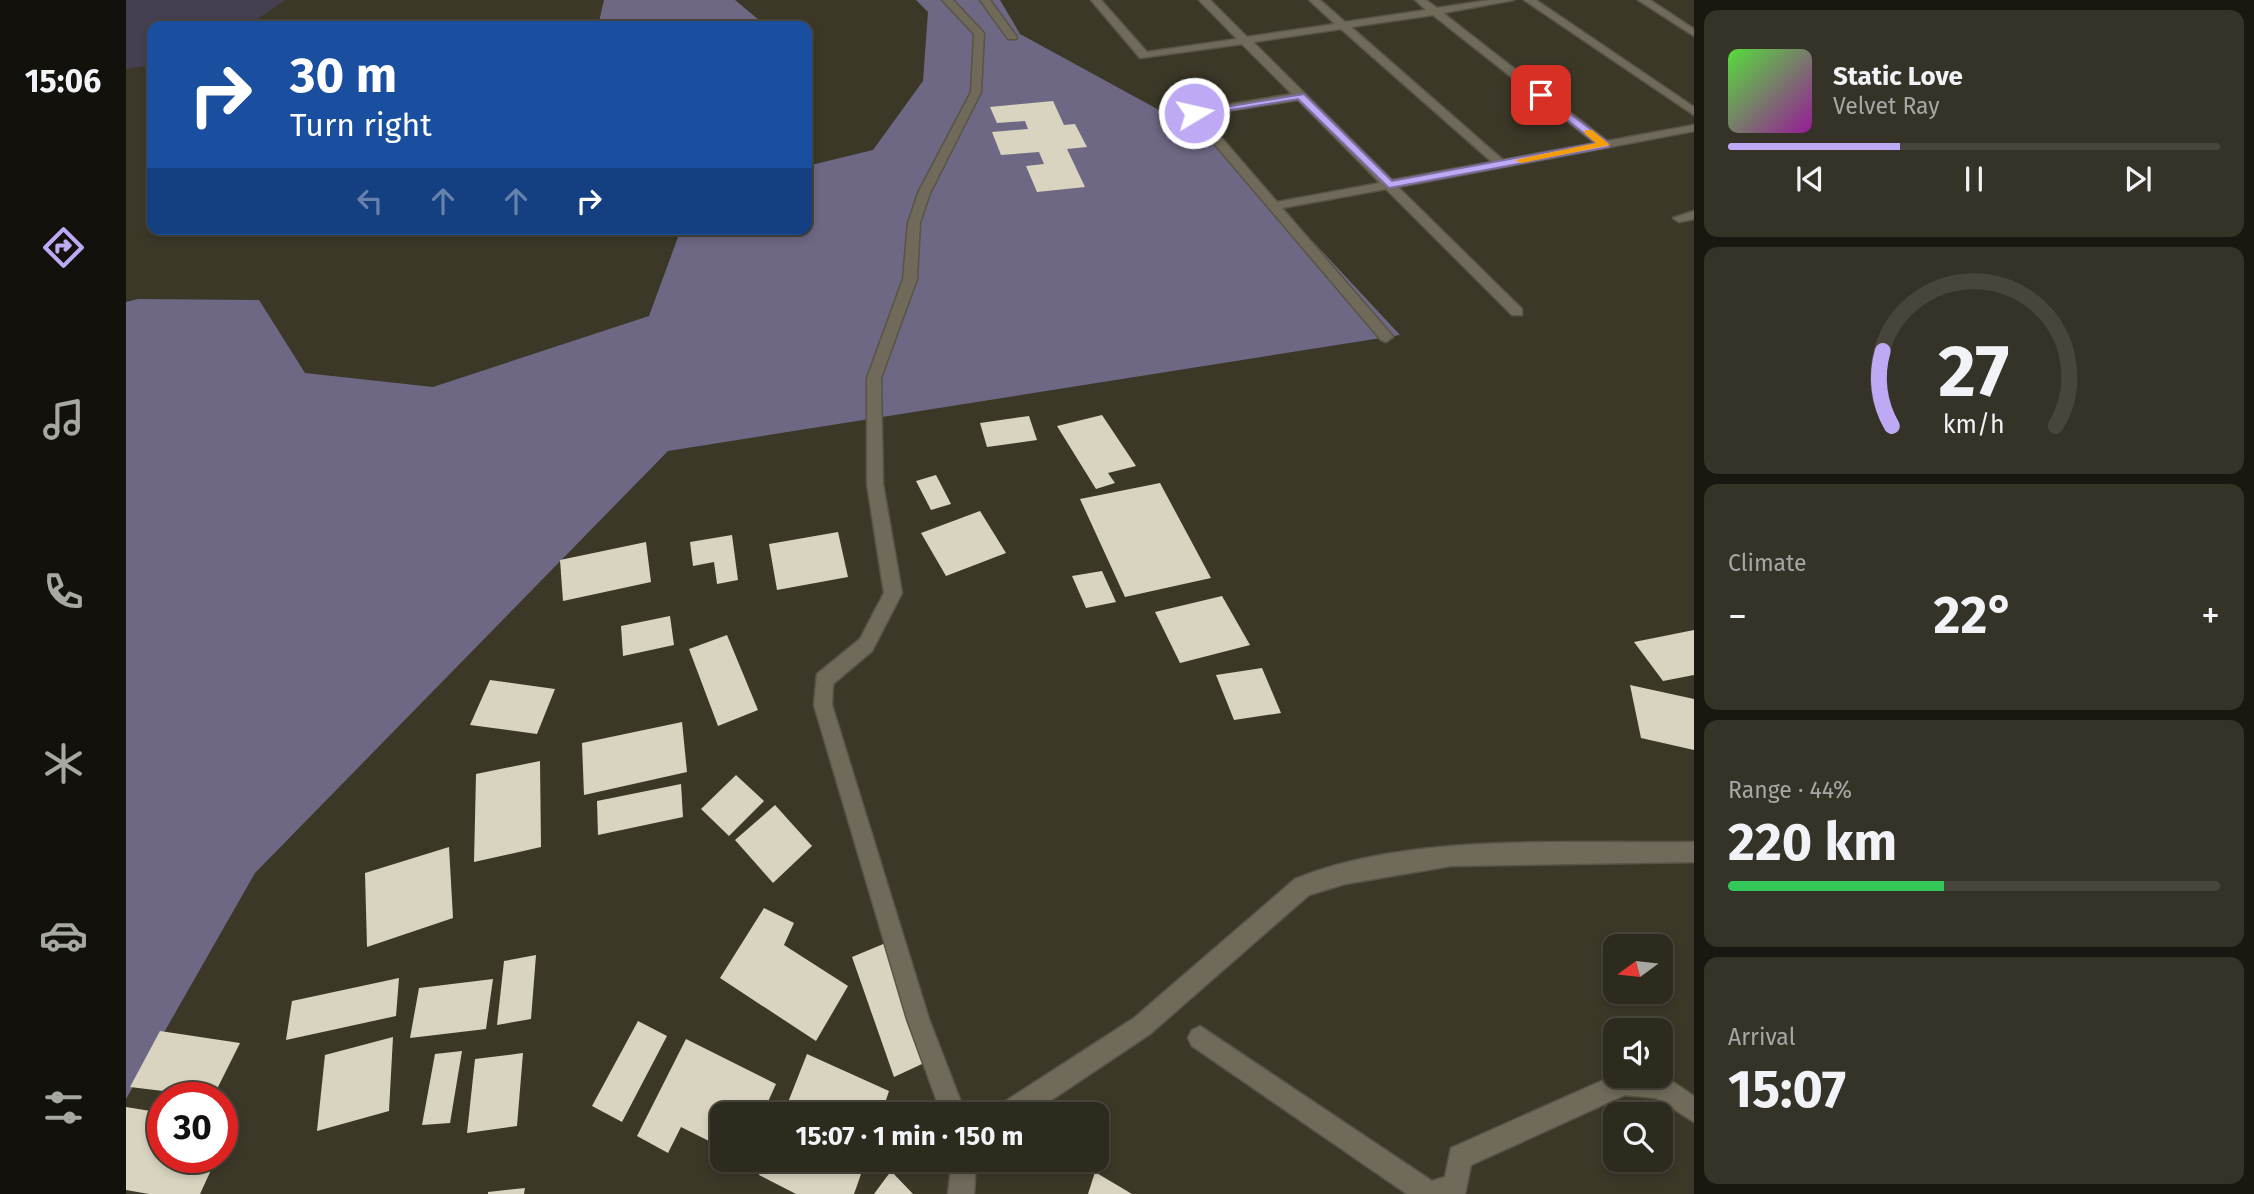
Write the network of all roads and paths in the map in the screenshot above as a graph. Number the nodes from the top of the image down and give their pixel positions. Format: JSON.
{"nodes":[{"id":1,"x":947,"y":0,"type":"edge"},
{"id":2,"x":985,"y":0,"type":"edge"},
{"id":3,"x":1096,"y":0,"type":"edge"},
{"id":4,"x":1205,"y":0,"type":"edge"},
{"id":5,"x":1314,"y":0,"type":"edge"},
{"id":6,"x":1420,"y":0,"type":"edge"},
{"id":7,"x":1509,"y":0,"type":"edge"},
{"id":8,"x":1529,"y":0,"type":"edge"},
{"id":9,"x":1643,"y":0,"type":"edge"},
{"id":10,"x":1434,"y":11,"type":"junction"},
{"id":11,"x":1343,"y":25,"type":"junction"},
{"id":12,"x":1694,"y":33,"type":"edge"},
{"id":13,"x":1012,"y":37,"type":"dead end"},
{"id":14,"x":1245,"y":40,"type":"junction"},
{"id":15,"x":1301,"y":96,"type":"junction"},
{"id":16,"x":1694,"y":113,"type":"edge"},
{"id":17,"x":1694,"y":128,"type":"edge"},
{"id":18,"x":1605,"y":145,"type":"junction"},
{"id":19,"x":1501,"y":164,"type":"junction"},
{"id":20,"x":1389,"y":184,"type":"junction"},
{"id":21,"x":1273,"y":206,"type":"junction"},
{"id":22,"x":1694,"y":215,"type":"edge"},
{"id":23,"x":1679,"y":218,"type":"dead end"},
{"id":24,"x":1517,"y":312,"type":"dead end"},
{"id":25,"x":1386,"y":337,"type":"dead end"},
{"id":26,"x":1694,"y":852,"type":"edge"},
{"id":27,"x":1200,"y":1038,"type":"dead end"},
{"id":28,"x":949,"y":1102,"type":"edge"},
{"id":29,"x":1027,"y":1102,"type":"edge"},
{"id":30,"x":1694,"y":1110,"type":"edge"},
{"id":31,"x":963,"y":1172,"type":"edge"},
{"id":32,"x":1458,"y":1190,"type":"edge"},
{"id":33,"x":961,"y":1194,"type":"edge"},
{"id":34,"x":1430,"y":1194,"type":"edge"}],
"edges":[{"from":1,"to":28,"type":"street"},
{"from":2,"to":13,"type":"street"},
{"from":3,"to":14,"type":"street"},
{"from":4,"to":14,"type":"street"},
{"from":5,"to":11,"type":"street"},
{"from":6,"to":10,"type":"street"},
{"from":7,"to":10,"type":"street"},
{"from":8,"to":16,"type":"street"},
{"from":9,"to":12,"type":"street"},
{"from":10,"to":11,"type":"street"},
{"from":10,"to":18,"type":"street"},
{"from":11,"to":14,"type":"street"},
{"from":11,"to":19,"type":"street"},
{"from":14,"to":15,"type":"street"},
{"from":15,"to":20,"type":"street"},
{"from":15,"to":21,"type":"street"},
{"from":17,"to":18,"type":"street"},
{"from":18,"to":19,"type":"street"},
{"from":19,"to":20,"type":"street"},
{"from":20,"to":21,"type":"street"},
{"from":20,"to":24,"type":"street"},
{"from":21,"to":25,"type":"street"},
{"from":22,"to":23,"type":"street"},
{"from":26,"to":29,"type":"street"},
{"from":27,"to":34,"type":"street"},
{"from":30,"to":32,"type":"street"},
{"from":31,"to":33,"type":"street"},
{"from":32,"to":34,"type":"street"}]}
